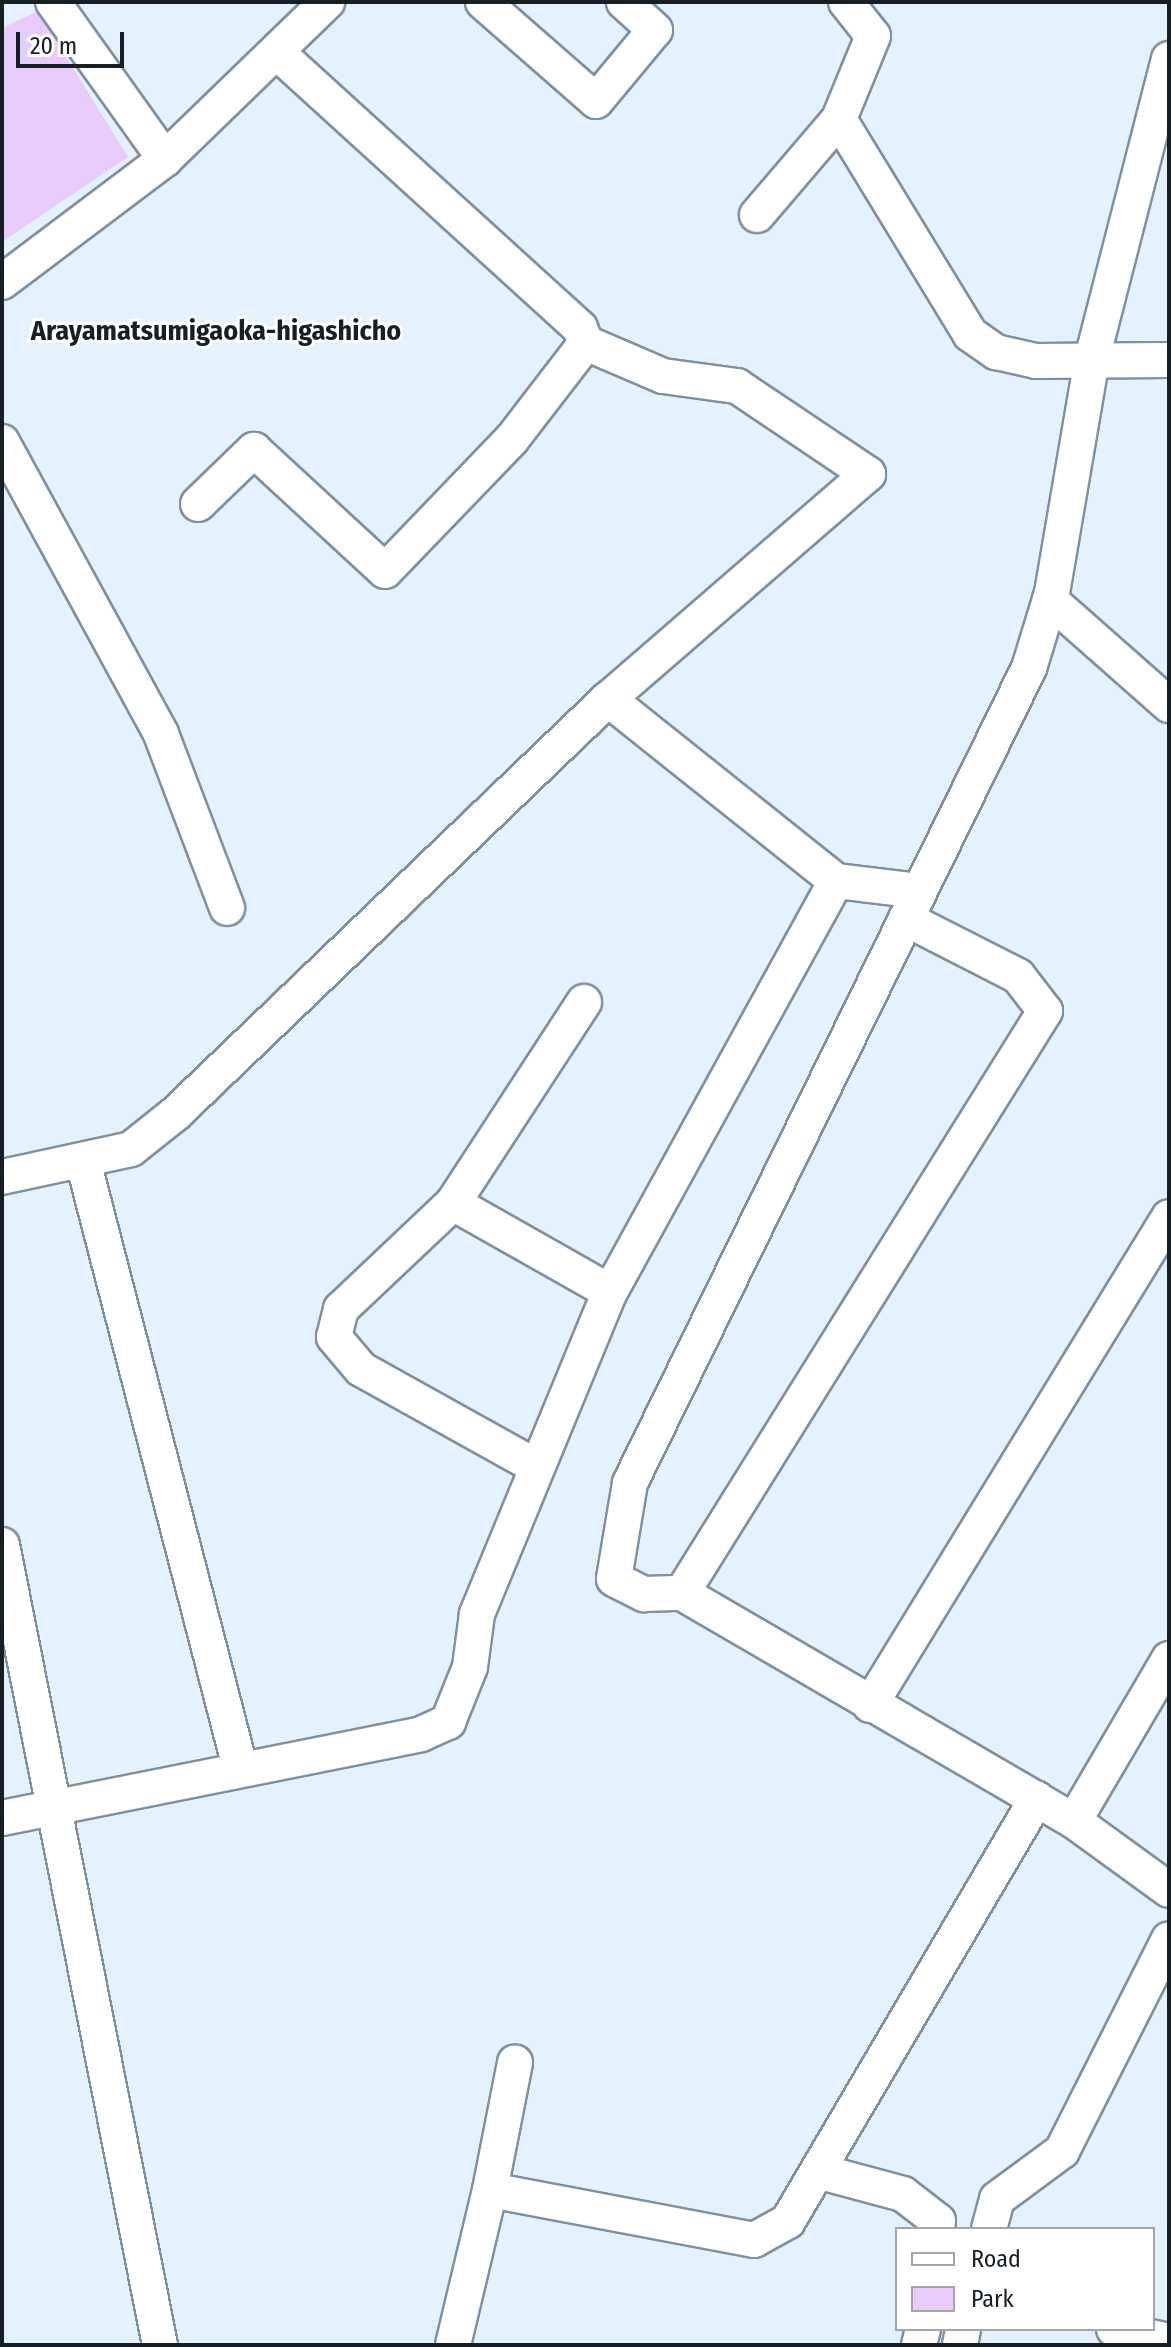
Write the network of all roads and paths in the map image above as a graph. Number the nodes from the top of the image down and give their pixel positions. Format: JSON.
{"nodes":[{"id":1,"x":53,"y":2,"type":"edge"},
{"id":2,"x":327,"y":2,"type":"edge"},
{"id":3,"x":483,"y":2,"type":"edge"},
{"id":4,"x":624,"y":2,"type":"edge"},
{"id":5,"x":846,"y":2,"type":"edge"},
{"id":6,"x":278,"y":53,"type":"junction"},
{"id":7,"x":1169,"y":59,"type":"edge"},
{"id":8,"x":839,"y":119,"type":"junction"},
{"id":9,"x":165,"y":159,"type":"junction"},
{"id":10,"x":757,"y":215,"type":"dead end"},
{"id":11,"x":2,"y":282,"type":"edge"},
{"id":12,"x":586,"y":343,"type":"junction"},
{"id":13,"x":1092,"y":359,"type":"junction"},
{"id":14,"x":1169,"y":360,"type":"edge"},
{"id":15,"x":2,"y":442,"type":"edge"},
{"id":16,"x":198,"y":504,"type":"dead end"},
{"id":17,"x":1050,"y":600,"type":"junction"},
{"id":18,"x":608,"y":699,"type":"junction"},
{"id":19,"x":1169,"y":705,"type":"edge"},
{"id":20,"x":836,"y":881,"type":"junction"},
{"id":21,"x":912,"y":905,"type":"junction"},
{"id":22,"x":227,"y":908,"type":"dead end"},
{"id":23,"x":584,"y":1002,"type":"dead end"},
{"id":24,"x":83,"y":1161,"type":"junction"},
{"id":25,"x":2,"y":1177,"type":"edge"},
{"id":26,"x":453,"y":1203,"type":"junction"},
{"id":27,"x":1169,"y":1217,"type":"edge"},
{"id":28,"x":610,"y":1292,"type":"junction"},
{"id":29,"x":537,"y":1467,"type":"junction"},
{"id":30,"x":2,"y":1545,"type":"edge"},
{"id":31,"x":682,"y":1593,"type":"junction"},
{"id":32,"x":1169,"y":1659,"type":"edge"},
{"id":33,"x":870,"y":1705,"type":"junction"},
{"id":34,"x":240,"y":1767,"type":"junction"},
{"id":35,"x":1037,"y":1799,"type":"junction"},
{"id":36,"x":54,"y":1808,"type":"junction"},
{"id":37,"x":2,"y":1818,"type":"edge"},
{"id":38,"x":1074,"y":1821,"type":"junction"},
{"id":39,"x":1169,"y":1890,"type":"edge"},
{"id":40,"x":1169,"y":1939,"type":"edge"},
{"id":41,"x":515,"y":2062,"type":"dead end"},
{"id":42,"x":821,"y":2172,"type":"junction"},
{"id":43,"x":490,"y":2190,"type":"junction"},
{"id":44,"x":937,"y":2227,"type":"edge"},
{"id":45,"x":990,"y":2227,"type":"edge"},
{"id":46,"x":1123,"y":2331,"type":"edge"},
{"id":47,"x":1169,"y":2341,"type":"edge"},
{"id":48,"x":160,"y":2345,"type":"edge"},
{"id":49,"x":453,"y":2345,"type":"edge"}],
"edges":[{"from":1,"to":9,"type":"street"},
{"from":2,"to":6,"type":"street"},
{"from":3,"to":4,"type":"street"},
{"from":5,"to":8,"type":"street"},
{"from":6,"to":9,"type":"street"},
{"from":6,"to":12,"type":"street"},
{"from":7,"to":13,"type":"street"},
{"from":8,"to":10,"type":"street"},
{"from":8,"to":13,"type":"street"},
{"from":9,"to":11,"type":"street"},
{"from":12,"to":16,"type":"street"},
{"from":12,"to":18,"type":"street"},
{"from":13,"to":14,"type":"street"},
{"from":13,"to":17,"type":"street"},
{"from":15,"to":22,"type":"street"},
{"from":17,"to":19,"type":"street"},
{"from":17,"to":21,"type":"street"},
{"from":18,"to":20,"type":"street"},
{"from":18,"to":24,"type":"street"},
{"from":20,"to":21,"type":"street"},
{"from":20,"to":28,"type":"street"},
{"from":21,"to":31,"type":"street"},
{"from":21,"to":31,"type":"street"},
{"from":23,"to":26,"type":"street"},
{"from":24,"to":25,"type":"street"},
{"from":24,"to":34,"type":"street"},
{"from":26,"to":28,"type":"street"},
{"from":26,"to":29,"type":"street"},
{"from":27,"to":33,"type":"street"},
{"from":28,"to":29,"type":"street"},
{"from":29,"to":34,"type":"street"},
{"from":30,"to":36,"type":"street"},
{"from":31,"to":33,"type":"street"},
{"from":32,"to":38,"type":"street"},
{"from":33,"to":35,"type":"street"},
{"from":34,"to":36,"type":"street"},
{"from":35,"to":38,"type":"street"},
{"from":35,"to":42,"type":"street"},
{"from":36,"to":37,"type":"street"},
{"from":36,"to":48,"type":"street"},
{"from":38,"to":39,"type":"street"},
{"from":40,"to":45,"type":"street"},
{"from":41,"to":43,"type":"street"},
{"from":42,"to":43,"type":"street"},
{"from":42,"to":44,"type":"street"},
{"from":43,"to":49,"type":"street"},
{"from":46,"to":47,"type":"street"}]}
